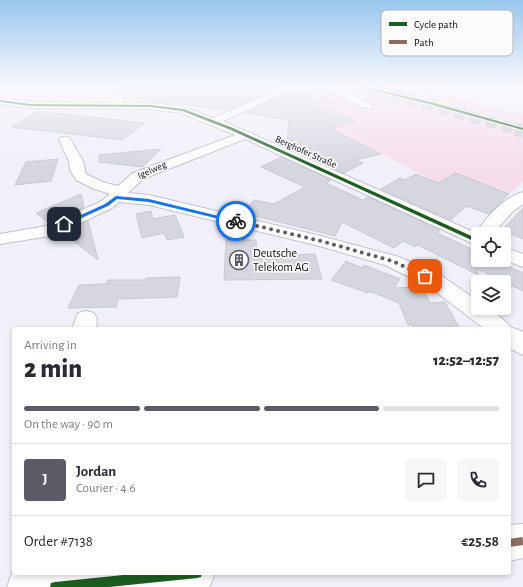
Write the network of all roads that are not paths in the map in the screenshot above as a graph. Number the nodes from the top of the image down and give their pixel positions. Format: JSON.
{"nodes":[{"id":1,"x":188,"y":113,"type":"edge"},
{"id":2,"x":232,"y":113,"type":"edge"},
{"id":3,"x":214,"y":121,"type":"junction"},
{"id":4,"x":245,"y":135,"type":"junction"},
{"id":5,"x":65,"y":140,"type":"dead end"},
{"id":6,"x":119,"y":194,"type":"junction"},
{"id":7,"x":523,"y":197,"type":"edge"},
{"id":8,"x":490,"y":227,"type":"edge"},
{"id":9,"x":471,"y":238,"type":"edge"},
{"id":10,"x":0,"y":239,"type":"edge"},
{"id":11,"x":511,"y":255,"type":"edge"},
{"id":12,"x":523,"y":261,"type":"edge"},
{"id":13,"x":498,"y":327,"type":"edge"},
{"id":14,"x":511,"y":336,"type":"edge"},
{"id":15,"x":523,"y":345,"type":"edge"},
{"id":16,"x":523,"y":541,"type":"edge"},
{"id":17,"x":511,"y":543,"type":"edge"},
{"id":18,"x":29,"y":575,"type":"edge"},
{"id":19,"x":184,"y":578,"type":"edge"},
{"id":20,"x":26,"y":587,"type":"edge"},
{"id":21,"x":55,"y":587,"type":"edge"}],
"edges":[{"from":1,"to":3,"type":"street","name":"Berghofer Straße"},
{"from":2,"to":3,"type":"street"},
{"from":3,"to":4,"type":"street","name":"Berghofer Straße"},
{"from":4,"to":6,"type":"street","name":"Igelweg"},
{"from":4,"to":9,"type":"street","name":"Berghofer Straße"},
{"from":5,"to":6,"type":"street"},
{"from":6,"to":10,"type":"street","name":"Igelweg"},
{"from":6,"to":13,"type":"street"},
{"from":7,"to":8,"type":"street"},
{"from":11,"to":12,"type":"street"},
{"from":14,"to":15,"type":"street"},
{"from":16,"to":17,"type":"street"},
{"from":18,"to":20,"type":"street"},
{"from":19,"to":21,"type":"street"}]}
